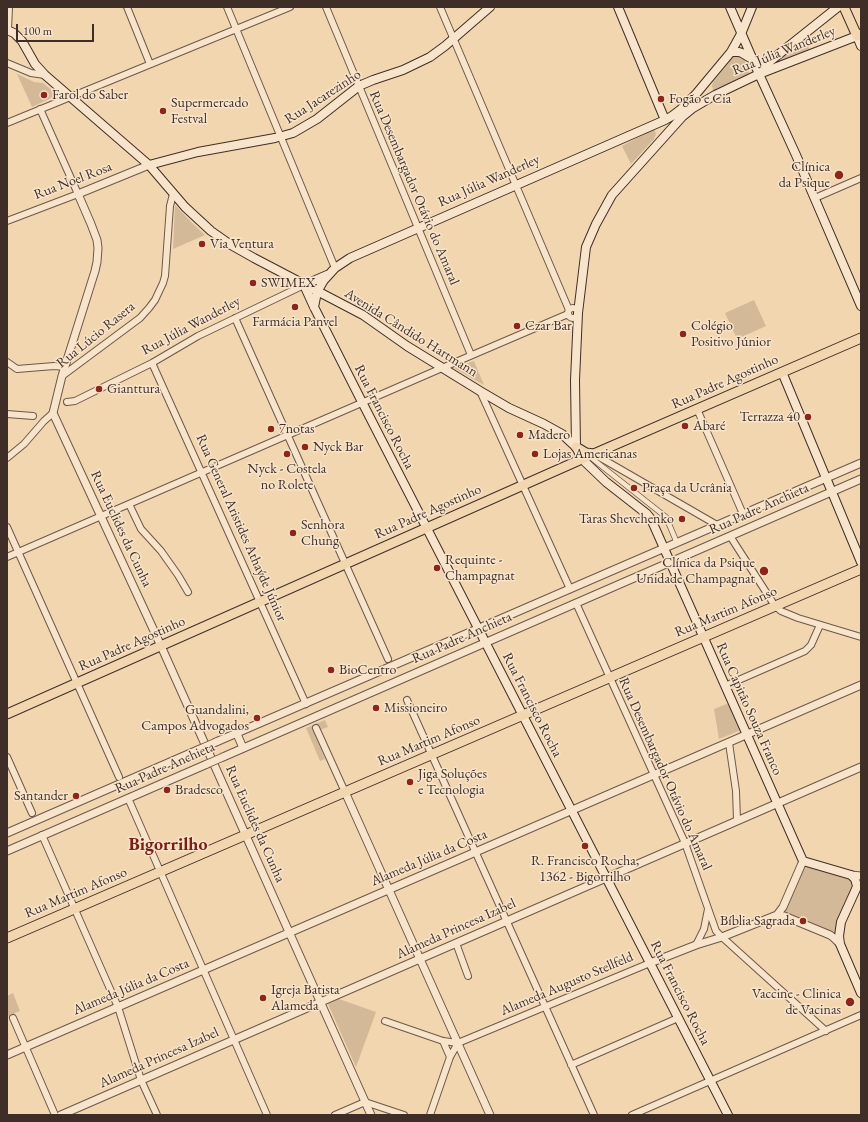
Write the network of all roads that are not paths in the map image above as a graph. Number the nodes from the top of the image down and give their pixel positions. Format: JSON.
{"nodes":[{"id":1,"x":8,"y":7,"type":"edge"},
{"id":2,"x":127,"y":7,"type":"edge"},
{"id":3,"x":227,"y":7,"type":"edge"},
{"id":4,"x":290,"y":7,"type":"edge"},
{"id":5,"x":326,"y":7,"type":"edge"},
{"id":6,"x":440,"y":7,"type":"edge"},
{"id":7,"x":490,"y":7,"type":"edge"},
{"id":8,"x":618,"y":7,"type":"edge"},
{"id":9,"x":730,"y":7,"type":"edge"},
{"id":10,"x":838,"y":7,"type":"edge"},
{"id":11,"x":844,"y":7,"type":"edge"},
{"id":12,"x":751,"y":10,"type":"edge"},
{"id":13,"x":734,"y":16,"type":"junction"},
{"id":14,"x":236,"y":29,"type":"junction"},
{"id":15,"x":8,"y":30,"type":"edge"},
{"id":16,"x":741,"y":34,"type":"junction"},
{"id":17,"x":859,"y":35,"type":"edge"},
{"id":18,"x":453,"y":39,"type":"junction"},
{"id":19,"x":861,"y":46,"type":"edge"},
{"id":20,"x":731,"y":52,"type":"junction"},
{"id":21,"x":752,"y":59,"type":"junction"},
{"id":22,"x":7,"y":63,"type":"edge"},
{"id":23,"x":150,"y":64,"type":"junction"},
{"id":24,"x":758,"y":74,"type":"junction"},
{"id":25,"x":45,"y":75,"type":"junction"},
{"id":26,"x":712,"y":76,"type":"junction"},
{"id":27,"x":359,"y":86,"type":"junction"},
{"id":28,"x":715,"y":95,"type":"junction"},
{"id":29,"x":70,"y":97,"type":"junction"},
{"id":30,"x":40,"y":109,"type":"junction"},
{"id":31,"x":665,"y":120,"type":"junction"},
{"id":32,"x":7,"y":123,"type":"edge"},
{"id":33,"x":654,"y":125,"type":"junction"},
{"id":34,"x":675,"y":126,"type":"junction"},
{"id":35,"x":280,"y":137,"type":"junction"},
{"id":36,"x":662,"y":140,"type":"junction"},
{"id":37,"x":150,"y":166,"type":"junction"},
{"id":38,"x":861,"y":178,"type":"edge"},
{"id":39,"x":516,"y":185,"type":"junction"},
{"id":40,"x":78,"y":194,"type":"junction"},
{"id":41,"x":173,"y":194,"type":"junction"},
{"id":42,"x":815,"y":198,"type":"junction"},
{"id":43,"x":7,"y":221,"type":"edge"},
{"id":44,"x":418,"y":228,"type":"junction"},
{"id":45,"x":332,"y":271,"type":"junction"},
{"id":46,"x":304,"y":285,"type":"junction"},
{"id":47,"x":317,"y":292,"type":"junction"},
{"id":48,"x":861,"y":306,"type":"edge"},
{"id":49,"x":314,"y":307,"type":"junction"},
{"id":50,"x":568,"y":312,"type":"junction"},
{"id":51,"x":578,"y":314,"type":"junction"},
{"id":52,"x":235,"y":318,"type":"junction"},
{"id":53,"x":861,"y":338,"type":"edge"},
{"id":54,"x":471,"y":355,"type":"junction"},
{"id":55,"x":7,"y":362,"type":"edge"},
{"id":56,"x":152,"y":363,"type":"junction"},
{"id":57,"x":65,"y":367,"type":"junction"},
{"id":58,"x":442,"y":368,"type":"junction"},
{"id":59,"x":782,"y":372,"type":"junction"},
{"id":60,"x":62,"y":376,"type":"junction"},
{"id":61,"x":480,"y":391,"type":"junction"},
{"id":62,"x":67,"y":402,"type":"dead end"},
{"id":63,"x":362,"y":402,"type":"junction"},
{"id":64,"x":697,"y":409,"type":"junction"},
{"id":65,"x":52,"y":413,"type":"junction"},
{"id":66,"x":7,"y":414,"type":"edge"},
{"id":67,"x":33,"y":416,"type":"dead end"},
{"id":68,"x":287,"y":435,"type":"junction"},
{"id":69,"x":576,"y":447,"type":"junction"},
{"id":70,"x":588,"y":457,"type":"junction"},
{"id":71,"x":7,"y":458,"type":"edge"},
{"id":72,"x":861,"y":463,"type":"edge"},
{"id":73,"x":202,"y":472,"type":"junction"},
{"id":74,"x":826,"y":478,"type":"junction"},
{"id":75,"x":861,"y":479,"type":"edge"},
{"id":76,"x":523,"y":486,"type":"junction"},
{"id":77,"x":832,"y":492,"type":"junction"},
{"id":78,"x":128,"y":504,"type":"junction"},
{"id":79,"x":743,"y":514,"type":"junction"},
{"id":80,"x":100,"y":516,"type":"junction"},
{"id":81,"x":717,"y":526,"type":"junction"},
{"id":82,"x":7,"y":527,"type":"edge"},
{"id":83,"x":427,"y":528,"type":"junction"},
{"id":84,"x":730,"y":536,"type":"junction"},
{"id":85,"x":677,"y":543,"type":"junction"},
{"id":86,"x":664,"y":548,"type":"junction"},
{"id":87,"x":18,"y":552,"type":"junction"},
{"id":88,"x":7,"y":557,"type":"edge"},
{"id":89,"x":670,"y":562,"type":"junction"},
{"id":90,"x":861,"y":562,"type":"edge"},
{"id":91,"x":346,"y":564,"type":"junction"},
{"id":92,"x":861,"y":569,"type":"edge"},
{"id":93,"x":570,"y":589,"type":"junction"},
{"id":94,"x":188,"y":592,"type":"dead end"},
{"id":95,"x":260,"y":602,"type":"junction"},
{"id":96,"x":576,"y":603,"type":"junction"},
{"id":97,"x":775,"y":606,"type":"junction"},
{"id":98,"x":820,"y":624,"type":"junction"},
{"id":99,"x":478,"y":629,"type":"junction"},
{"id":100,"x":703,"y":637,"type":"junction"},
{"id":101,"x":861,"y":637,"type":"edge"},
{"id":102,"x":485,"y":642,"type":"junction"},
{"id":103,"x":161,"y":646,"type":"junction"},
{"id":104,"x":388,"y":659,"type":"dead end"},
{"id":105,"x":610,"y":678,"type":"junction"},
{"id":106,"x":77,"y":683,"type":"junction"},
{"id":107,"x":725,"y":686,"type":"junction"},
{"id":108,"x":861,"y":686,"type":"edge"},
{"id":109,"x":407,"y":700,"type":"dead end"},
{"id":110,"x":306,"y":704,"type":"junction"},
{"id":111,"x":7,"y":714,"type":"edge"},
{"id":112,"x":522,"y":715,"type":"junction"},
{"id":113,"x":316,"y":728,"type":"dead end"},
{"id":114,"x":237,"y":734,"type":"junction"},
{"id":115,"x":747,"y":735,"type":"junction"},
{"id":116,"x":729,"y":743,"type":"junction"},
{"id":117,"x":243,"y":748,"type":"junction"},
{"id":118,"x":431,"y":755,"type":"junction"},
{"id":119,"x":7,"y":757,"type":"edge"},
{"id":120,"x":861,"y":767,"type":"edge"},
{"id":121,"x":654,"y":775,"type":"junction"},
{"id":122,"x":119,"y":777,"type":"dead end"},
{"id":123,"x":345,"y":792,"type":"junction"},
{"id":124,"x":128,"y":798,"type":"junction"},
{"id":125,"x":777,"y":803,"type":"junction"},
{"id":126,"x":572,"y":811,"type":"junction"},
{"id":127,"x":32,"y":813,"type":"dead end"},
{"id":128,"x":737,"y":820,"type":"junction"},
{"id":129,"x":7,"y":833,"type":"edge"},
{"id":130,"x":42,"y":835,"type":"junction"},
{"id":131,"x":246,"y":835,"type":"junction"},
{"id":132,"x":685,"y":843,"type":"junction"},
{"id":133,"x":7,"y":851,"type":"edge"},
{"id":134,"x":476,"y":852,"type":"junction"},
{"id":135,"x":803,"y":861,"type":"junction"},
{"id":136,"x":160,"y":872,"type":"junction"},
{"id":137,"x":851,"y":875,"type":"junction"},
{"id":138,"x":861,"y":876,"type":"edge"},
{"id":139,"x":606,"y":878,"type":"junction"},
{"id":140,"x":389,"y":890,"type":"junction"},
{"id":141,"x":74,"y":909,"type":"junction"},
{"id":142,"x":708,"y":909,"type":"junction"},
{"id":143,"x":776,"y":915,"type":"junction"},
{"id":144,"x":506,"y":921,"type":"junction"},
{"id":145,"x":290,"y":933,"type":"junction"},
{"id":146,"x":722,"y":937,"type":"junction"},
{"id":147,"x":7,"y":938,"type":"edge"},
{"id":148,"x":456,"y":943,"type":"junction"},
{"id":149,"x":840,"y":944,"type":"junction"},
{"id":150,"x":696,"y":945,"type":"junction"},
{"id":151,"x":420,"y":959,"type":"junction"},
{"id":152,"x":650,"y":963,"type":"junction"},
{"id":153,"x":203,"y":970,"type":"junction"},
{"id":154,"x":468,"y":976,"type":"dead end"},
{"id":155,"x":861,"y":993,"type":"edge"},
{"id":156,"x":320,"y":1002,"type":"junction"},
{"id":157,"x":118,"y":1007,"type":"junction"},
{"id":158,"x":545,"y":1007,"type":"junction"},
{"id":159,"x":861,"y":1016,"type":"edge"},
{"id":160,"x":13,"y":1018,"type":"dead end"},
{"id":161,"x":678,"y":1018,"type":"junction"},
{"id":162,"x":385,"y":1021,"type":"dead end"},
{"id":163,"x":826,"y":1031,"type":"junction"},
{"id":164,"x":234,"y":1040,"type":"junction"},
{"id":165,"x":443,"y":1041,"type":"junction"},
{"id":166,"x":458,"y":1044,"type":"junction"},
{"id":167,"x":26,"y":1047,"type":"junction"},
{"id":168,"x":7,"y":1055,"type":"edge"},
{"id":169,"x":450,"y":1057,"type":"junction"},
{"id":170,"x":571,"y":1065,"type":"junction"},
{"id":171,"x":141,"y":1080,"type":"junction"},
{"id":172,"x":710,"y":1081,"type":"junction"},
{"id":173,"x":365,"y":1102,"type":"junction"},
{"id":174,"x":55,"y":1115,"type":"edge"},
{"id":175,"x":61,"y":1115,"type":"edge"},
{"id":176,"x":157,"y":1115,"type":"edge"},
{"id":177,"x":267,"y":1115,"type":"edge"},
{"id":178,"x":335,"y":1115,"type":"edge"},
{"id":179,"x":371,"y":1115,"type":"edge"},
{"id":180,"x":404,"y":1115,"type":"edge"},
{"id":181,"x":430,"y":1115,"type":"edge"},
{"id":182,"x":490,"y":1115,"type":"edge"},
{"id":183,"x":594,"y":1115,"type":"edge"},
{"id":184,"x":632,"y":1115,"type":"edge"},
{"id":185,"x":728,"y":1115,"type":"edge"}],
"edges":[{"from":1,"to":15,"type":"street"},
{"from":2,"to":23,"type":"street"},
{"from":3,"to":14,"type":"street"},
{"from":4,"to":14,"type":"street"},
{"from":5,"to":27,"type":"street","name":"Rua Desembargador Otávio do Amaral"},
{"from":6,"to":18,"type":"street"},
{"from":7,"to":18,"type":"main road","name":"Rua Jacarezinho"},
{"from":8,"to":31,"type":"main road"},
{"from":9,"to":13,"type":"main road"},
{"from":10,"to":24,"type":"main road"},
{"from":11,"to":17,"type":"main road"},
{"from":12,"to":13,"type":"main road"},
{"from":12,"to":16,"type":"main road","name":"Rua Júlia Wanderley"},
{"from":13,"to":16,"type":"main road"},
{"from":14,"to":23,"type":"street"},
{"from":14,"to":35,"type":"street"},
{"from":15,"to":25,"type":"main road","name":"Avenida Cândido Hartmann"},
{"from":16,"to":20,"type":"main road","name":"Rua Júlia Wanderley"},
{"from":16,"to":21,"type":"main road"},
{"from":17,"to":19,"type":"main road"},
{"from":17,"to":24,"type":"main road","name":"Rua Júlia Wanderley"},
{"from":18,"to":27,"type":"main road","name":"Rua Jacarezinho"},
{"from":18,"to":39,"type":"street"},
{"from":20,"to":21,"type":"main road"},
{"from":20,"to":26,"type":"main road","name":"Rua Júlia Wanderley"},
{"from":21,"to":24,"type":"main road"},
{"from":22,"to":25,"type":"street"},
{"from":23,"to":29,"type":"street"},
{"from":24,"to":28,"type":"main road","name":"Rua Júlia Wanderley"},
{"from":24,"to":42,"type":"main road"},
{"from":25,"to":29,"type":"main road","name":"Avenida Cândido Hartmann"},
{"from":26,"to":28,"type":"main road"},
{"from":26,"to":31,"type":"main road","name":"Rua Júlia Wanderley"},
{"from":27,"to":35,"type":"main road","name":"Rua Jacarezinho"},
{"from":27,"to":44,"type":"street","name":"Rua Desembargador Otávio do Amaral"},
{"from":28,"to":34,"type":"main road","name":"Rua Júlia Wanderley"},
{"from":29,"to":30,"type":"street"},
{"from":29,"to":37,"type":"main road","name":"Avenida Cândido Hartmann"},
{"from":30,"to":32,"type":"street"},
{"from":30,"to":40,"type":"street"},
{"from":31,"to":33,"type":"main road","name":"Rua Júlia Wanderley"},
{"from":31,"to":34,"type":"street"},
{"from":33,"to":36,"type":"main road"},
{"from":33,"to":39,"type":"main road","name":"Rua Júlia Wanderley"},
{"from":34,"to":36,"type":"main road","name":"Rua Júlia Wanderley"},
{"from":35,"to":37,"type":"main road","name":"Rua Jacarezinho"},
{"from":35,"to":45,"type":"street"},
{"from":36,"to":51,"type":"main road","name":"Rua Júlia Wanderley"},
{"from":37,"to":40,"type":"street","name":"Rua Noel Rosa"},
{"from":37,"to":41,"type":"main road","name":"Avenida Cândido Hartmann"},
{"from":38,"to":42,"type":"street"},
{"from":39,"to":44,"type":"main road","name":"Rua Júlia Wanderley"},
{"from":39,"to":50,"type":"street"},
{"from":40,"to":43,"type":"street","name":"Rua Noel Rosa"},
{"from":40,"to":57,"type":"street"},
{"from":41,"to":46,"type":"main road","name":"Avenida Cândido Hartmann"},
{"from":41,"to":60,"type":"street","name":"Rua Lúcio Rasera"},
{"from":42,"to":48,"type":"main road"},
{"from":44,"to":45,"type":"main road","name":"Rua Júlia Wanderley"},
{"from":44,"to":54,"type":"street","name":"Rua Desembargador Otávio do Amaral"},
{"from":45,"to":46,"type":"main road","name":"Rua Júlia Wanderley"},
{"from":45,"to":47,"type":"main road","name":"Rua Júlia Wanderley"},
{"from":46,"to":47,"type":"main road","name":"Avenida Cândido Hartmann"},
{"from":46,"to":49,"type":"main road","name":"Rua Francisco Rocha"},
{"from":46,"to":52,"type":"street","name":"Rua Júlia Wanderley"},
{"from":47,"to":49,"type":"main road"},
{"from":47,"to":58,"type":"main road","name":"Avenida Cândido Hartmann"},
{"from":49,"to":63,"type":"main road","name":"Rua Francisco Rocha"},
{"from":50,"to":51,"type":"street"},
{"from":50,"to":54,"type":"street"},
{"from":51,"to":69,"type":"main road","name":"Rua Júlia Wanderley"},
{"from":52,"to":56,"type":"street","name":"Rua Júlia Wanderley"},
{"from":52,"to":68,"type":"street"},
{"from":53,"to":59,"type":"main road","name":"Rua Padre Agostinho"},
{"from":54,"to":58,"type":"street"},
{"from":55,"to":57,"type":"street"},
{"from":56,"to":62,"type":"street","name":"Rua Júlia Wanderley"},
{"from":56,"to":73,"type":"street","name":"Rua General Aristides Athaýde Júnior"},
{"from":57,"to":60,"type":"street"},
{"from":58,"to":61,"type":"main road","name":"Avenida Cândido Hartmann"},
{"from":58,"to":63,"type":"street"},
{"from":59,"to":64,"type":"main road","name":"Rua Padre Agostinho"},
{"from":59,"to":74,"type":"main road"},
{"from":60,"to":65,"type":"street","name":"Rua Lúcio Rasera"},
{"from":61,"to":69,"type":"main road","name":"Avenida Cândido Hartmann"},
{"from":61,"to":76,"type":"street"},
{"from":63,"to":68,"type":"street"},
{"from":63,"to":83,"type":"main road","name":"Rua Francisco Rocha"},
{"from":64,"to":70,"type":"main road","name":"Rua Padre Agostinho"},
{"from":64,"to":79,"type":"street"},
{"from":65,"to":71,"type":"street","name":"Rua Lúcio Rasera"},
{"from":65,"to":80,"type":"street","name":"Rua Euclides da Cunha"},
{"from":66,"to":67,"type":"street"},
{"from":68,"to":73,"type":"street"},
{"from":68,"to":91,"type":"street"},
{"from":69,"to":70,"type":"main road","name":"Rua Capitão Souza Franco"},
{"from":69,"to":70,"type":"main road"},
{"from":70,"to":76,"type":"main road","name":"Rua Padre Agostinho"},
{"from":70,"to":81,"type":"street"},
{"from":70,"to":85,"type":"street"},
{"from":70,"to":86,"type":"main road","name":"Rua Capitão Souza Franco"},
{"from":72,"to":74,"type":"street","name":"Rua Padre Anchieta"},
{"from":73,"to":78,"type":"street"},
{"from":73,"to":95,"type":"street","name":"Rua General Aristides Athaýde Júnior"},
{"from":74,"to":77,"type":"main road"},
{"from":74,"to":79,"type":"street","name":"Rua Padre Anchieta"},
{"from":75,"to":77,"type":"street","name":"Rua Padre Anchieta"},
{"from":76,"to":83,"type":"main road","name":"Rua Padre Agostinho"},
{"from":76,"to":93,"type":"street"},
{"from":77,"to":84,"type":"street","name":"Rua Padre Anchieta"},
{"from":77,"to":90,"type":"main road"},
{"from":78,"to":80,"type":"street"},
{"from":78,"to":94,"type":"street"},
{"from":79,"to":81,"type":"street","name":"Rua Padre Anchieta"},
{"from":80,"to":87,"type":"street"},
{"from":80,"to":103,"type":"street","name":"Rua Euclides da Cunha"},
{"from":81,"to":85,"type":"street","name":"Rua Padre Anchieta"},
{"from":82,"to":87,"type":"street"},
{"from":83,"to":91,"type":"main road","name":"Rua Padre Agostinho"},
{"from":83,"to":99,"type":"main road","name":"Rua Francisco Rocha"},
{"from":84,"to":89,"type":"street","name":"Rua Padre Anchieta"},
{"from":84,"to":97,"type":"street"},
{"from":85,"to":86,"type":"street","name":"Rua Padre Anchieta"},
{"from":86,"to":89,"type":"main road","name":"Rua Capitão Souza Franco"},
{"from":86,"to":93,"type":"street","name":"Rua Padre Anchieta"},
{"from":87,"to":88,"type":"street"},
{"from":87,"to":106,"type":"street"},
{"from":89,"to":96,"type":"street","name":"Rua Padre Anchieta"},
{"from":89,"to":100,"type":"main road","name":"Rua Capitão Souza Franco"},
{"from":91,"to":95,"type":"main road","name":"Rua Padre Agostinho"},
{"from":91,"to":104,"type":"street"},
{"from":92,"to":97,"type":"main road","name":"Rua Martim Afonso"},
{"from":93,"to":99,"type":"street","name":"Rua Padre Anchieta"},
{"from":95,"to":103,"type":"main road","name":"Rua Padre Agostinho"},
{"from":95,"to":110,"type":"street","name":"Rua General Aristides Athaýde Júnior"},
{"from":96,"to":102,"type":"street","name":"Rua Padre Anchieta"},
{"from":96,"to":105,"type":"street","name":"Rua Desembargador Otávio do Amaral"},
{"from":97,"to":98,"type":"street"},
{"from":97,"to":100,"type":"main road","name":"Rua Martim Afonso"},
{"from":98,"to":101,"type":"street"},
{"from":98,"to":107,"type":"street"},
{"from":99,"to":102,"type":"main road","name":"Rua Francisco Rocha"},
{"from":99,"to":110,"type":"street","name":"Rua Padre Anchieta"},
{"from":100,"to":105,"type":"main road","name":"Rua Martim Afonso"},
{"from":100,"to":107,"type":"main road","name":"Rua Capitão Souza Franco"},
{"from":102,"to":112,"type":"main road","name":"Rua Francisco Rocha"},
{"from":102,"to":117,"type":"street","name":"Rua Padre Anchieta"},
{"from":103,"to":106,"type":"main road","name":"Rua Padre Agostinho"},
{"from":103,"to":131,"type":"street","name":"Rua Euclides da Cunha"},
{"from":105,"to":112,"type":"main road","name":"Rua Martim Afonso"},
{"from":105,"to":121,"type":"street","name":"Rua Desembargador Otávio do Amaral"},
{"from":106,"to":111,"type":"main road","name":"Rua Padre Agostinho"},
{"from":106,"to":122,"type":"street"},
{"from":107,"to":115,"type":"main road","name":"Rua Capitão Souza Franco"},
{"from":108,"to":115,"type":"street","name":"Alameda Júlia da Costa"},
{"from":109,"to":118,"type":"street"},
{"from":110,"to":114,"type":"street","name":"Rua Padre Anchieta"},
{"from":112,"to":118,"type":"main road","name":"Rua Martim Afonso"},
{"from":112,"to":126,"type":"main road","name":"Rua Francisco Rocha"},
{"from":113,"to":123,"type":"street"},
{"from":114,"to":117,"type":"street"},
{"from":114,"to":129,"type":"street","name":"Rua Padre Anchieta","bridge":true},
{"from":115,"to":116,"type":"street","name":"Alameda Júlia da Costa"},
{"from":115,"to":125,"type":"main road","name":"Rua Capitão Souza Franco"},
{"from":116,"to":121,"type":"street","name":"Alameda Júlia da Costa"},
{"from":116,"to":128,"type":"street"},
{"from":117,"to":124,"type":"street","name":"Rua Padre Anchieta","bridge":true},
{"from":118,"to":123,"type":"main road","name":"Rua Martim Afonso"},
{"from":118,"to":134,"type":"street"},
{"from":119,"to":127,"type":"street"},
{"from":120,"to":125,"type":"street","name":"Alameda Princesa Izabel"},
{"from":121,"to":126,"type":"street","name":"Alameda Júlia da Costa"},
{"from":121,"to":132,"type":"street","name":"Rua Desembargador Otávio do Amaral"},
{"from":123,"to":131,"type":"main road","name":"Rua Martim Afonso"},
{"from":123,"to":140,"type":"street"},
{"from":124,"to":130,"type":"street","name":"Rua Padre Anchieta"},
{"from":124,"to":136,"type":"street"},
{"from":125,"to":128,"type":"street","name":"Alameda Princesa Izabel"},
{"from":125,"to":135,"type":"main road","name":"Rua Capitão Souza Franco"},
{"from":126,"to":134,"type":"street","name":"Alameda Júlia da Costa"},
{"from":126,"to":139,"type":"main road","name":"Rua Francisco Rocha"},
{"from":128,"to":132,"type":"street","name":"Alameda Princesa Izabel"},
{"from":130,"to":133,"type":"street","name":"Rua Padre Anchieta"},
{"from":130,"to":141,"type":"street"},
{"from":131,"to":136,"type":"main road","name":"Rua Martim Afonso"},
{"from":131,"to":145,"type":"street","name":"Rua Euclides da Cunha"},
{"from":132,"to":139,"type":"street","name":"Alameda Princesa Izabel"},
{"from":132,"to":142,"type":"street","name":"Rua Desembargador Otávio do Amaral"},
{"from":134,"to":140,"type":"street","name":"Alameda Júlia da Costa"},
{"from":134,"to":144,"type":"street"},
{"from":135,"to":137,"type":"main road"},
{"from":135,"to":143,"type":"street"},
{"from":136,"to":141,"type":"main road","name":"Rua Martim Afonso"},
{"from":136,"to":153,"type":"street"},
{"from":137,"to":138,"type":"street"},
{"from":137,"to":149,"type":"main road"},
{"from":139,"to":144,"type":"street","name":"Alameda Princesa Izabel"},
{"from":139,"to":152,"type":"main road","name":"Rua Francisco Rocha"},
{"from":140,"to":145,"type":"street","name":"Alameda Júlia da Costa"},
{"from":140,"to":151,"type":"street"},
{"from":141,"to":147,"type":"main road","name":"Rua Martim Afonso"},
{"from":141,"to":157,"type":"street"},
{"from":142,"to":146,"type":"street","name":"Rua Desembargador Otávio do Amaral"},
{"from":142,"to":150,"type":"street"},
{"from":143,"to":146,"type":"street","name":"Alameda Augusto Stellfeld"},
{"from":143,"to":149,"type":"street"},
{"from":144,"to":148,"type":"street","name":"Alameda Princesa Izabel"},
{"from":144,"to":158,"type":"street"},
{"from":145,"to":153,"type":"street","name":"Alameda Júlia da Costa"},
{"from":145,"to":156,"type":"street","name":"Rua Euclides da Cunha"},
{"from":146,"to":150,"type":"street","name":"Alameda Augusto Stellfeld"},
{"from":146,"to":163,"type":"street","name":"Rua Desembargador Otávio do Amaral"},
{"from":148,"to":151,"type":"street","name":"Alameda Princesa Izabel"},
{"from":148,"to":154,"type":"street"},
{"from":149,"to":155,"type":"main road"},
{"from":150,"to":152,"type":"street","name":"Alameda Augusto Stellfeld"},
{"from":151,"to":156,"type":"street","name":"Alameda Princesa Izabel"},
{"from":151,"to":166,"type":"street"},
{"from":152,"to":158,"type":"street","name":"Alameda Augusto Stellfeld"},
{"from":152,"to":161,"type":"main road","name":"Rua Francisco Rocha"},
{"from":153,"to":157,"type":"street","name":"Alameda Júlia da Costa"},
{"from":153,"to":164,"type":"street"},
{"from":156,"to":164,"type":"street","name":"Alameda Princesa Izabel"},
{"from":156,"to":173,"type":"street","name":"Rua Euclides da Cunha"},
{"from":157,"to":167,"type":"street","name":"Alameda Júlia da Costa"},
{"from":157,"to":171,"type":"street"},
{"from":158,"to":166,"type":"street","name":"Alameda Augusto Stellfeld"},
{"from":158,"to":170,"type":"street"},
{"from":159,"to":163,"type":"street"},
{"from":160,"to":167,"type":"street"},
{"from":161,"to":170,"type":"street"},
{"from":161,"to":172,"type":"main road","name":"Rua Francisco Rocha"},
{"from":162,"to":165,"type":"street"},
{"from":163,"to":172,"type":"street"},
{"from":164,"to":171,"type":"street","name":"Alameda Princesa Izabel"},
{"from":164,"to":177,"type":"street"},
{"from":165,"to":166,"type":"street"},
{"from":165,"to":169,"type":"street"},
{"from":166,"to":169,"type":"street"},
{"from":166,"to":182,"type":"street"},
{"from":167,"to":168,"type":"street","name":"Alameda Júlia da Costa"},
{"from":167,"to":174,"type":"street"},
{"from":169,"to":181,"type":"street"},
{"from":170,"to":183,"type":"street"},
{"from":171,"to":175,"type":"street","name":"Alameda Princesa Izabel"},
{"from":171,"to":176,"type":"street"},
{"from":172,"to":184,"type":"street"},
{"from":172,"to":185,"type":"main road","name":"Rua Francisco Rocha"},
{"from":173,"to":178,"type":"street"},
{"from":173,"to":179,"type":"street","name":"Rua Euclides da Cunha"},
{"from":173,"to":180,"type":"street"}]}
